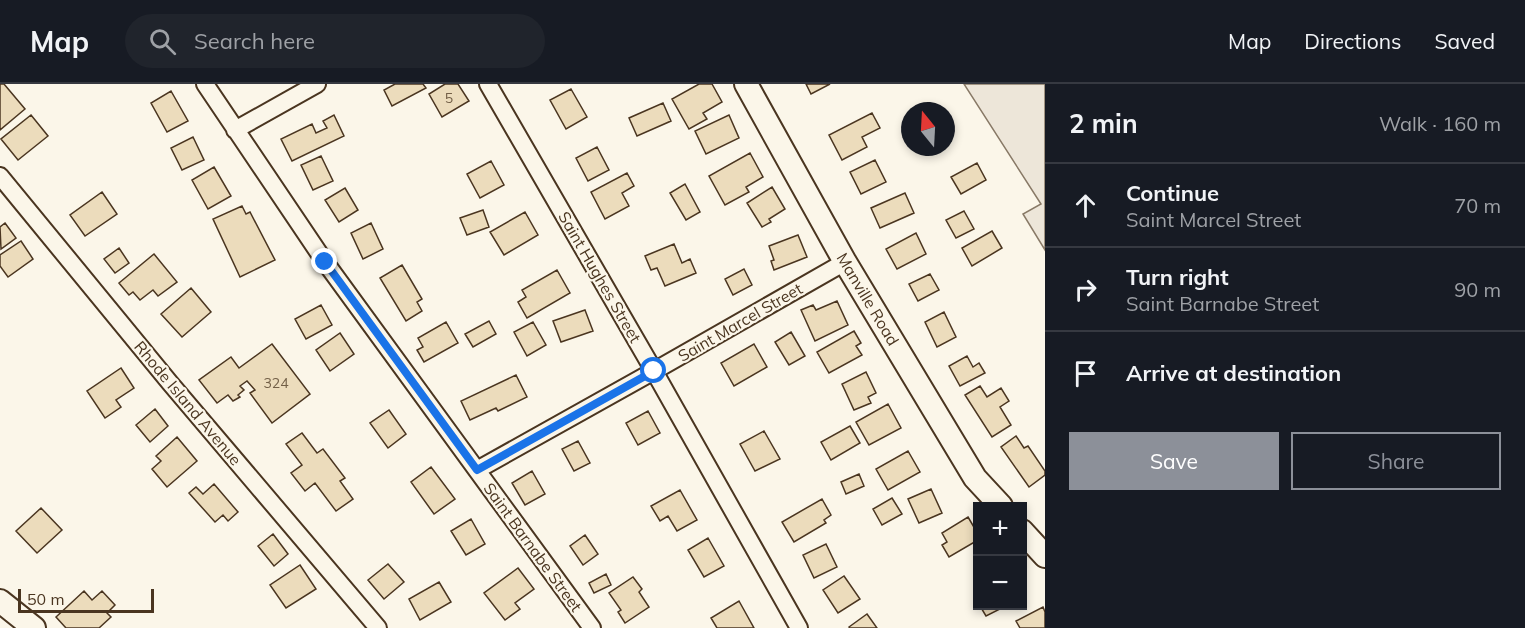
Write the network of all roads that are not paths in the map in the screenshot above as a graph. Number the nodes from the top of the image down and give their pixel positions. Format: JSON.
{"nodes":[{"id":1,"x":205,"y":84,"type":"edge"},
{"id":2,"x":317,"y":84,"type":"edge"},
{"id":3,"x":488,"y":84,"type":"edge"},
{"id":4,"x":746,"y":84,"type":"edge"},
{"id":5,"x":235,"y":130,"type":"junction"},
{"id":6,"x":0,"y":176,"type":"edge"},
{"id":7,"x":845,"y":262,"type":"junction"},
{"id":8,"x":654,"y":371,"type":"junction"},
{"id":9,"x":477,"y":470,"type":"junction"},
{"id":10,"x":997,"y":502,"type":"edge"},
{"id":11,"x":1027,"y":536,"type":"edge"},
{"id":12,"x":1045,"y":556,"type":"edge"},
{"id":13,"x":0,"y":601,"type":"edge"},
{"id":14,"x":34,"y":628,"type":"edge"},
{"id":15,"x":378,"y":628,"type":"edge"},
{"id":16,"x":592,"y":628,"type":"edge"},
{"id":17,"x":799,"y":628,"type":"edge"}],
"edges":[{"from":1,"to":5,"type":"street","name":"Saint Barnabe Street"},
{"from":2,"to":5,"type":"street"},
{"from":3,"to":8,"type":"street","name":"Saint Hughes Street"},
{"from":4,"to":7,"type":"main road","name":"Manville Road"},
{"from":5,"to":9,"type":"street","name":"Saint Barnabe Street"},
{"from":6,"to":15,"type":"street","name":"Rhode Island Avenue"},
{"from":7,"to":8,"type":"street","name":"Saint Marcel Street"},
{"from":7,"to":10,"type":"main road","name":"Manville Road"},
{"from":8,"to":9,"type":"street","name":"Saint Marcel Street"},
{"from":8,"to":17,"type":"street","name":"Saint Hughes Street"},
{"from":9,"to":16,"type":"street","name":"Saint Barnabe Street"},
{"from":11,"to":12,"type":"main road"},
{"from":13,"to":14,"type":"main road"}]}
